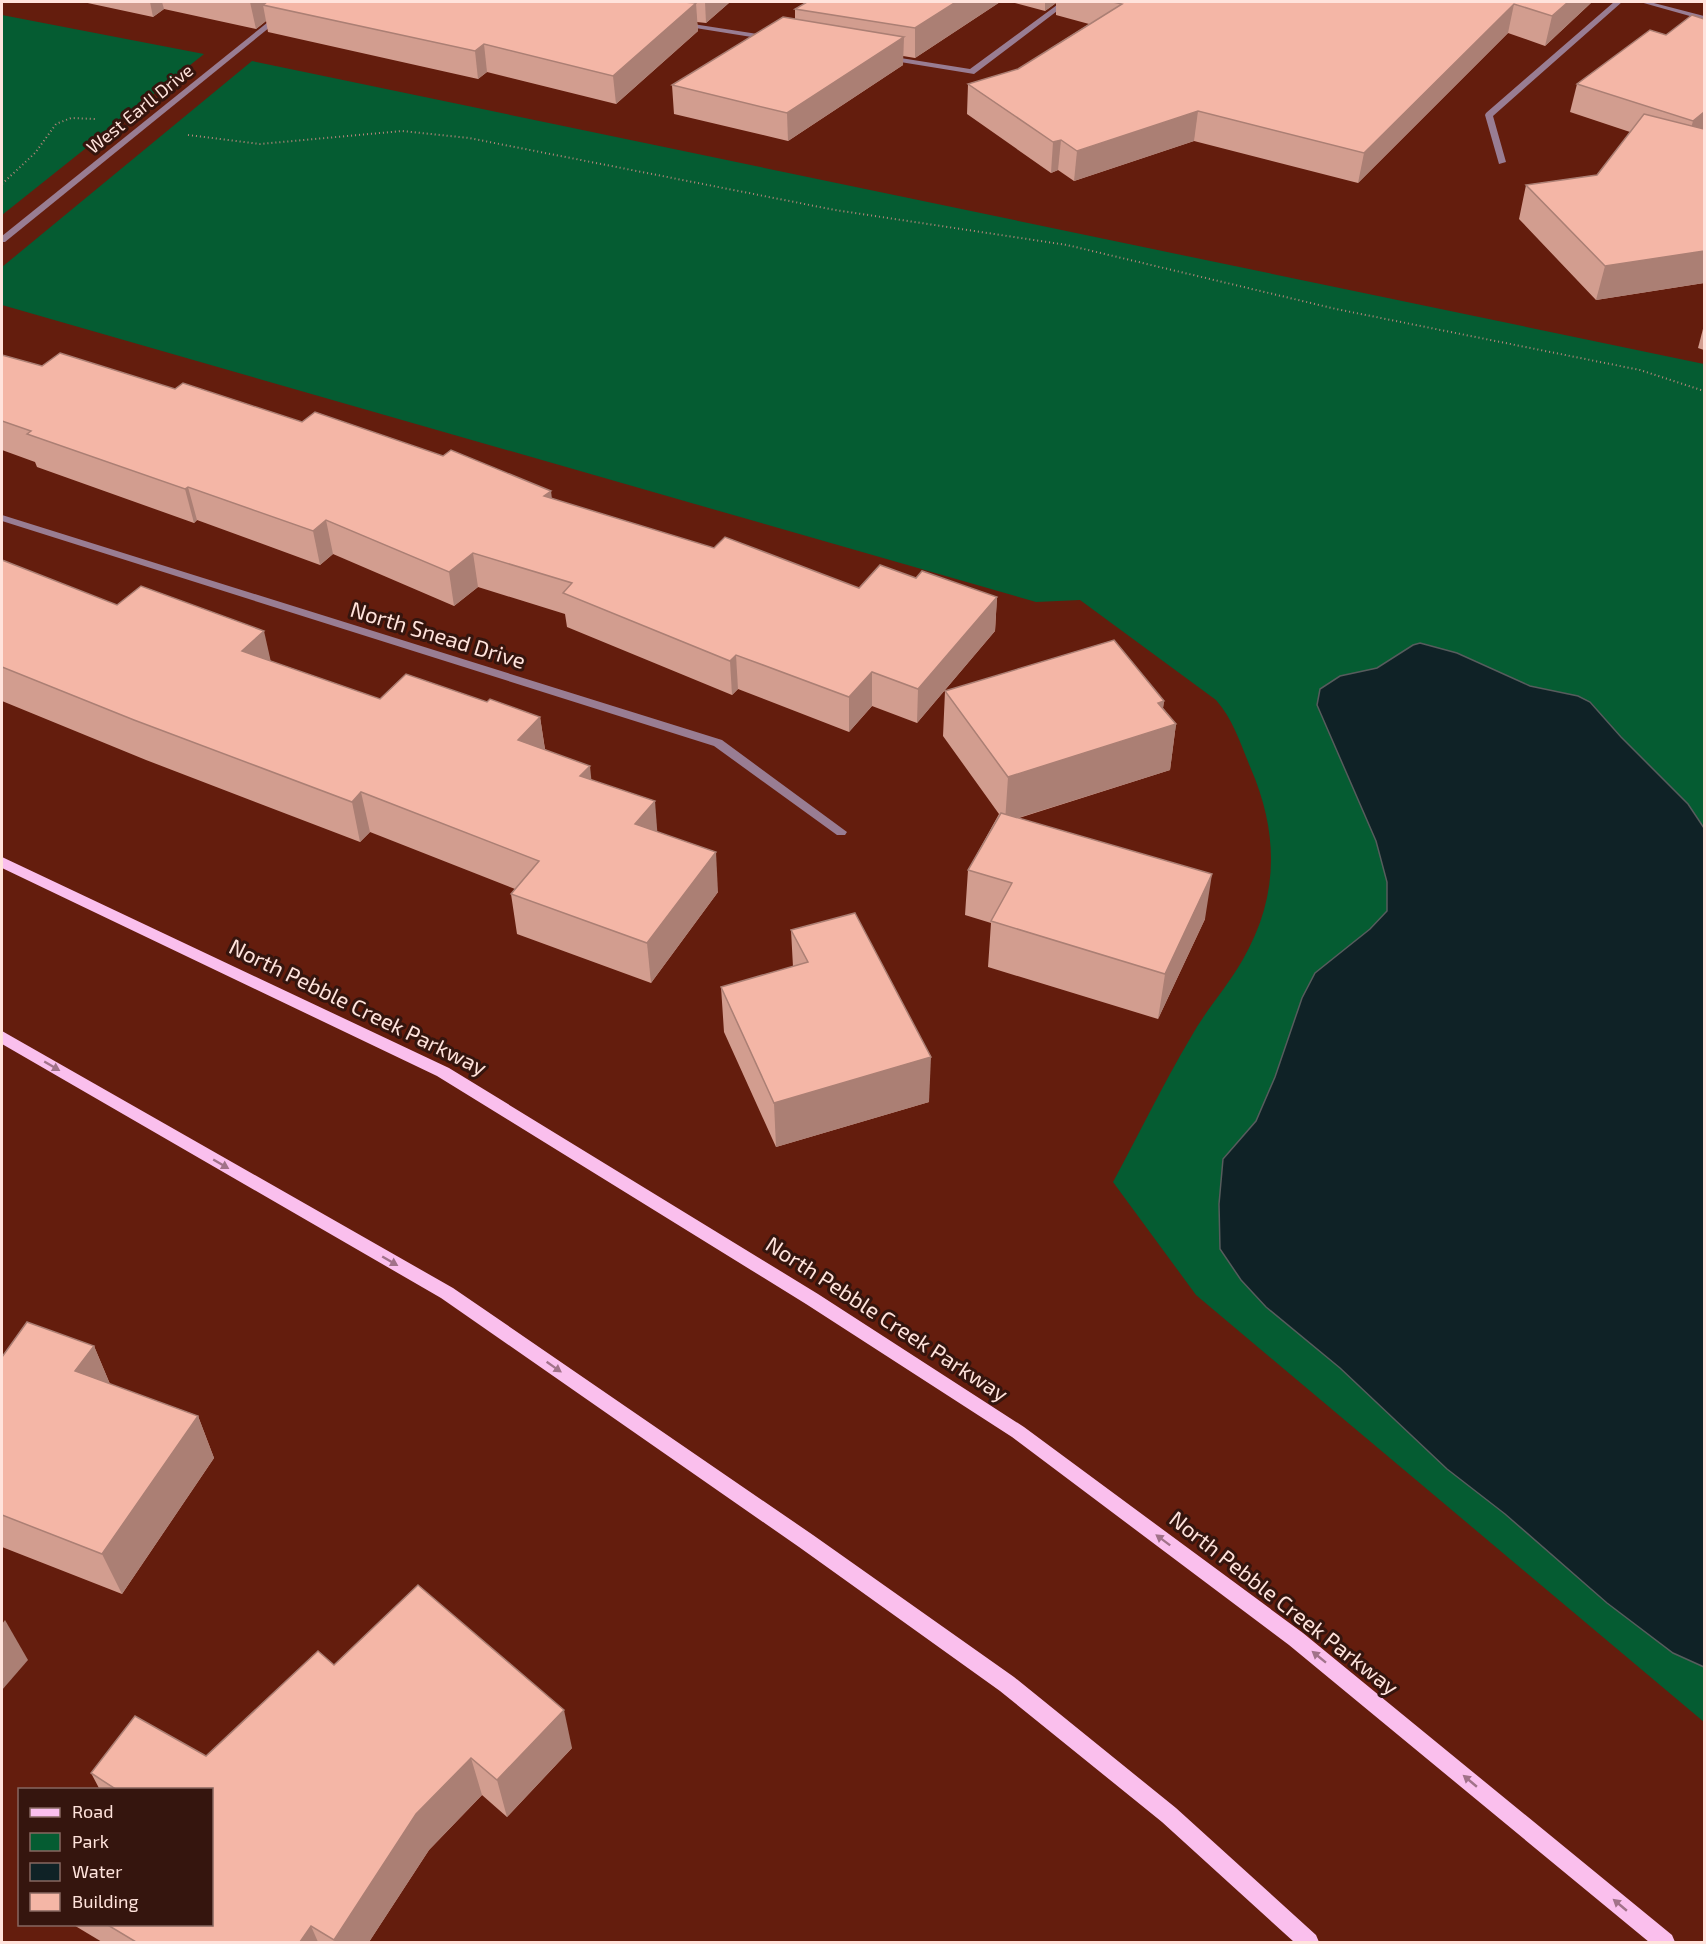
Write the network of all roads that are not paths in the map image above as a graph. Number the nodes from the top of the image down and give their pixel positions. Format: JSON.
{"nodes":[{"id":1,"x":297,"y":2,"type":"edge"},
{"id":2,"x":1065,"y":2,"type":"edge"},
{"id":3,"x":1618,"y":2,"type":"edge"},
{"id":4,"x":1644,"y":2,"type":"edge"},
{"id":5,"x":1704,"y":18,"type":"edge"},
{"id":6,"x":668,"y":21,"type":"edge"},
{"id":7,"x":785,"y":41,"type":"edge"},
{"id":8,"x":878,"y":56,"type":"edge"},
{"id":9,"x":1502,"y":162,"type":"dead end"},
{"id":10,"x":2,"y":240,"type":"edge"},
{"id":11,"x":2,"y":518,"type":"edge"},
{"id":12,"x":841,"y":832,"type":"dead end"},
{"id":13,"x":2,"y":862,"type":"edge"},
{"id":14,"x":2,"y":1037,"type":"edge"},
{"id":15,"x":1309,"y":1942,"type":"edge"},
{"id":16,"x":1665,"y":1942,"type":"edge"}],
"edges":[{"from":1,"to":10,"type":"street","name":"West Earll Drive"},
{"from":2,"to":8,"type":"street"},
{"from":3,"to":9,"type":"street"},
{"from":4,"to":5,"type":"street"},
{"from":6,"to":7,"type":"street"},
{"from":11,"to":12,"type":"street","name":"North Snead Drive"},
{"from":16,"to":13,"type":"main road","name":"North Pebble Creek Parkway","one_way":true},
{"from":14,"to":15,"type":"main road","one_way":true}]}
